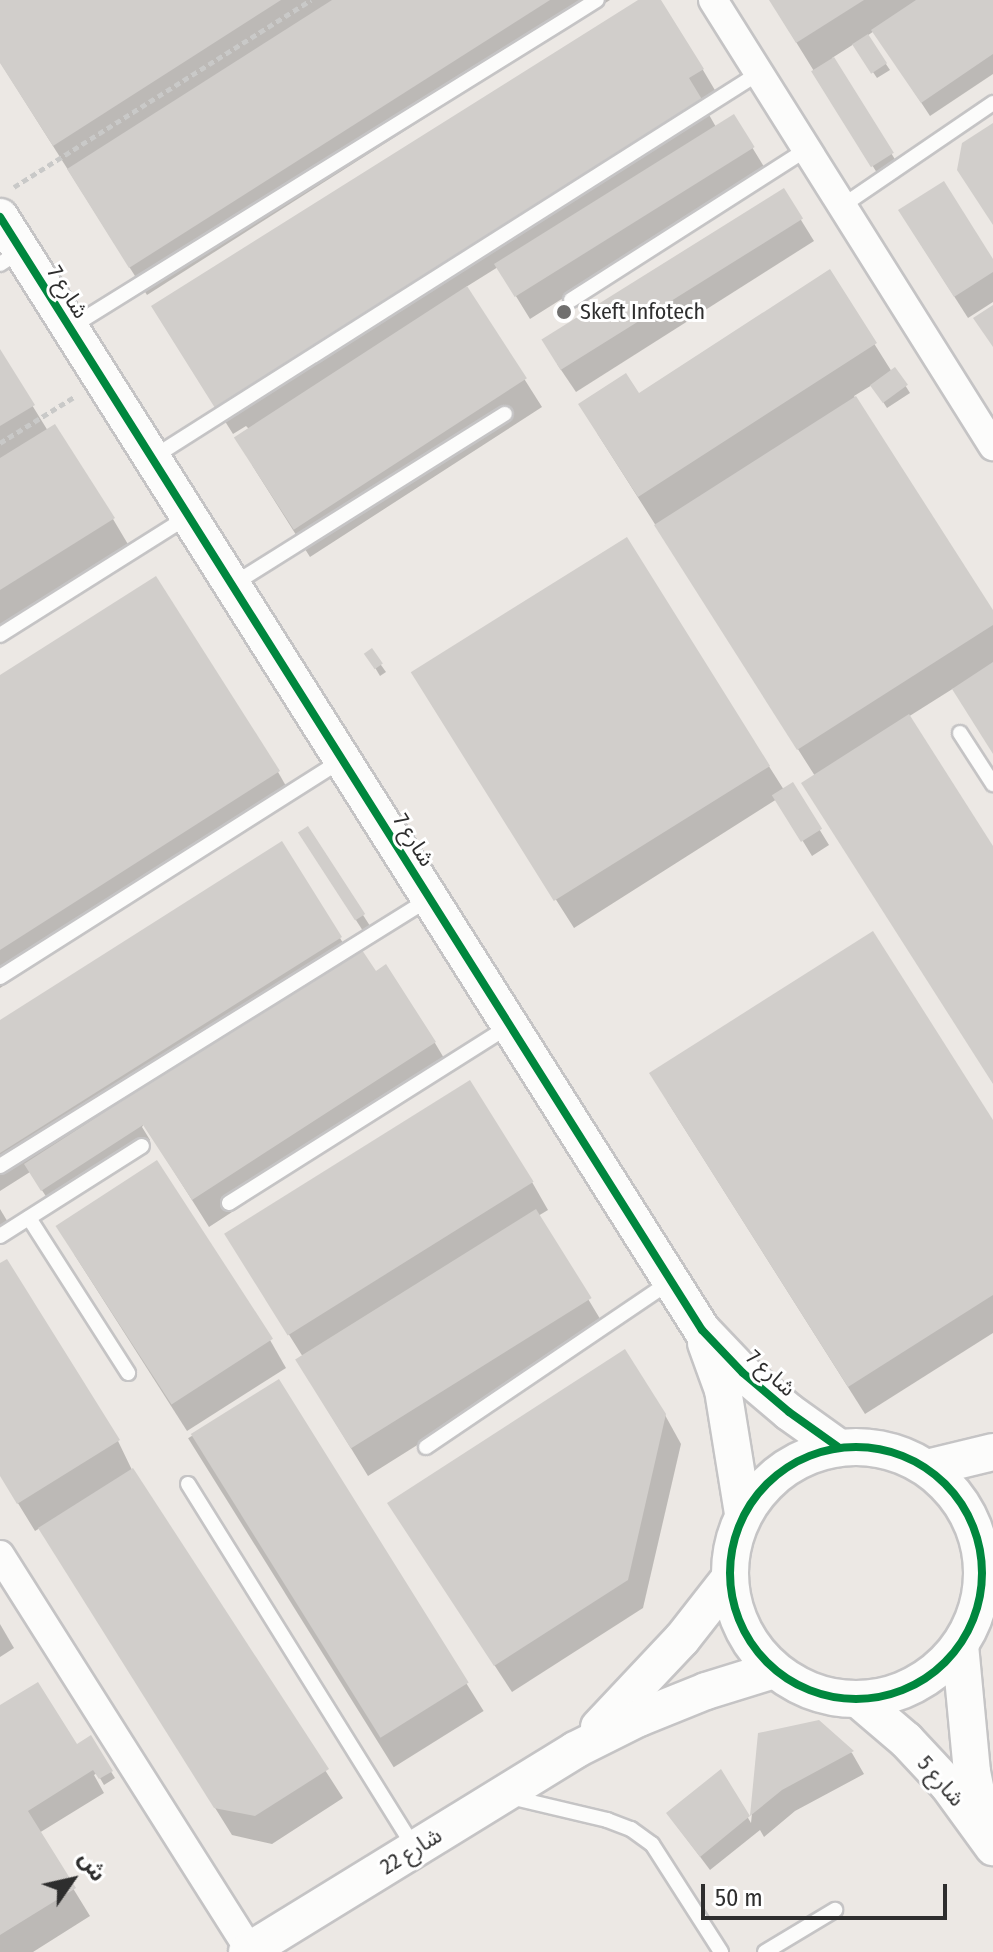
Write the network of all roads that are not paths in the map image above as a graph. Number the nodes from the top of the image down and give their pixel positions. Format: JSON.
{"nodes":[{"id":1,"x":597,"y":0,"type":"edge"},
{"id":2,"x":713,"y":0,"type":"edge"},
{"id":3,"x":759,"y":73,"type":"junction"},
{"id":4,"x":993,"y":103,"type":"edge"},
{"id":5,"x":807,"y":149,"type":"junction"},
{"id":6,"x":842,"y":206,"type":"junction"},
{"id":7,"x":0,"y":217,"type":"edge"},
{"id":8,"x":10,"y":257,"type":"edge"},
{"id":9,"x":571,"y":300,"type":"dead end"},
{"id":10,"x":69,"y":328,"type":"junction"},
{"id":11,"x":505,"y":414,"type":"dead end"},
{"id":12,"x":993,"y":446,"type":"edge"},
{"id":13,"x":152,"y":458,"type":"junction"},
{"id":14,"x":189,"y":516,"type":"junction"},
{"id":15,"x":232,"y":585,"type":"junction"},
{"id":16,"x":0,"y":635,"type":"edge"},
{"id":17,"x":960,"y":733,"type":"dead end"},
{"id":18,"x":342,"y":760,"type":"junction"},
{"id":19,"x":993,"y":784,"type":"edge"},
{"id":20,"x":429,"y":898,"type":"junction"},
{"id":21,"x":0,"y":977,"type":"edge"},
{"id":22,"x":510,"y":1026,"type":"junction"},
{"id":23,"x":142,"y":1146,"type":"dead end"},
{"id":24,"x":0,"y":1166,"type":"edge"},
{"id":25,"x":229,"y":1203,"type":"dead end"},
{"id":26,"x":29,"y":1218,"type":"junction"},
{"id":27,"x":0,"y":1236,"type":"edge"},
{"id":28,"x":671,"y":1281,"type":"junction"},
{"id":29,"x":702,"y":1330,"type":"junction"},
{"id":30,"x":128,"y":1373,"type":"dead end"},
{"id":31,"x":426,"y":1447,"type":"dead end"},
{"id":32,"x":838,"y":1447,"type":"junction"},
{"id":33,"x":993,"y":1452,"type":"edge"},
{"id":34,"x":927,"y":1468,"type":"junction"},
{"id":35,"x":188,"y":1484,"type":"dead end"},
{"id":36,"x":743,"y":1514,"type":"junction"},
{"id":37,"x":0,"y":1555,"type":"edge"},
{"id":38,"x":988,"y":1566,"type":"edge"},
{"id":39,"x":729,"y":1579,"type":"junction"},
{"id":40,"x":960,"y":1645,"type":"junction"},
{"id":41,"x":774,"y":1670,"type":"junction"},
{"id":42,"x":859,"y":1700,"type":"junction"},
{"id":43,"x":575,"y":1750,"type":"junction"},
{"id":44,"x":502,"y":1795,"type":"junction"},
{"id":45,"x":989,"y":1841,"type":"edge"},
{"id":46,"x":415,"y":1849,"type":"junction"},
{"id":47,"x":835,"y":1910,"type":"dead end"},
{"id":48,"x":248,"y":1951,"type":"edge"},
{"id":49,"x":721,"y":1952,"type":"edge"},
{"id":50,"x":765,"y":1952,"type":"edge"}],
"edges":[{"from":1,"to":10,"type":"lane"},
{"from":2,"to":3,"type":"street"},
{"from":3,"to":5,"type":"street"},
{"from":3,"to":13,"type":"lane"},
{"from":4,"to":6,"type":"lane"},
{"from":5,"to":6,"type":"street"},
{"from":5,"to":9,"type":"lane"},
{"from":6,"to":12,"type":"street"},
{"from":7,"to":8,"type":"street","name":"شارع 7"},
{"from":8,"to":10,"type":"street","name":"شارع 7"},
{"from":10,"to":13,"type":"street","name":"شارع 7"},
{"from":11,"to":15,"type":"lane"},
{"from":13,"to":14,"type":"street","name":"شارع 7"},
{"from":14,"to":15,"type":"street","name":"شارع 7"},
{"from":14,"to":16,"type":"lane"},
{"from":15,"to":18,"type":"street","name":"شارع 7"},
{"from":17,"to":19,"type":"lane"},
{"from":18,"to":20,"type":"street","name":"شارع 7"},
{"from":18,"to":21,"type":"lane"},
{"from":20,"to":22,"type":"street","name":"شارع 7"},
{"from":20,"to":24,"type":"lane"},
{"from":22,"to":25,"type":"lane"},
{"from":22,"to":28,"type":"street","name":"شارع 7"},
{"from":23,"to":26,"type":"lane"},
{"from":26,"to":27,"type":"lane"},
{"from":26,"to":30,"type":"lane"},
{"from":28,"to":29,"type":"street","name":"شارع 7"},
{"from":28,"to":31,"type":"lane"},
{"from":29,"to":32,"type":"street","name":"شارع 7"},
{"from":29,"to":36,"type":"street","name":"شارع 7"},
{"from":32,"to":34,"type":"street"},
{"from":32,"to":36,"type":"street"},
{"from":33,"to":34,"type":"street"},
{"from":34,"to":38,"type":"street"},
{"from":35,"to":46,"type":"lane"},
{"from":36,"to":39,"type":"street"},
{"from":37,"to":48,"type":"street"},
{"from":38,"to":40,"type":"street"},
{"from":39,"to":41,"type":"street"},
{"from":39,"to":43,"type":"street","name":"شارع 22"},
{"from":40,"to":42,"type":"street"},
{"from":40,"to":45,"type":"street","name":"شارع 5"},
{"from":41,"to":42,"type":"street"},
{"from":41,"to":43,"type":"street","name":"شارع 22"},
{"from":42,"to":45,"type":"street","name":"شارع 5"},
{"from":43,"to":44,"type":"street","name":"شارع 22"},
{"from":44,"to":46,"type":"street","name":"شارع 22"},
{"from":44,"to":49,"type":"lane"},
{"from":46,"to":48,"type":"street","name":"شارع 22"},
{"from":47,"to":50,"type":"lane"}]}
